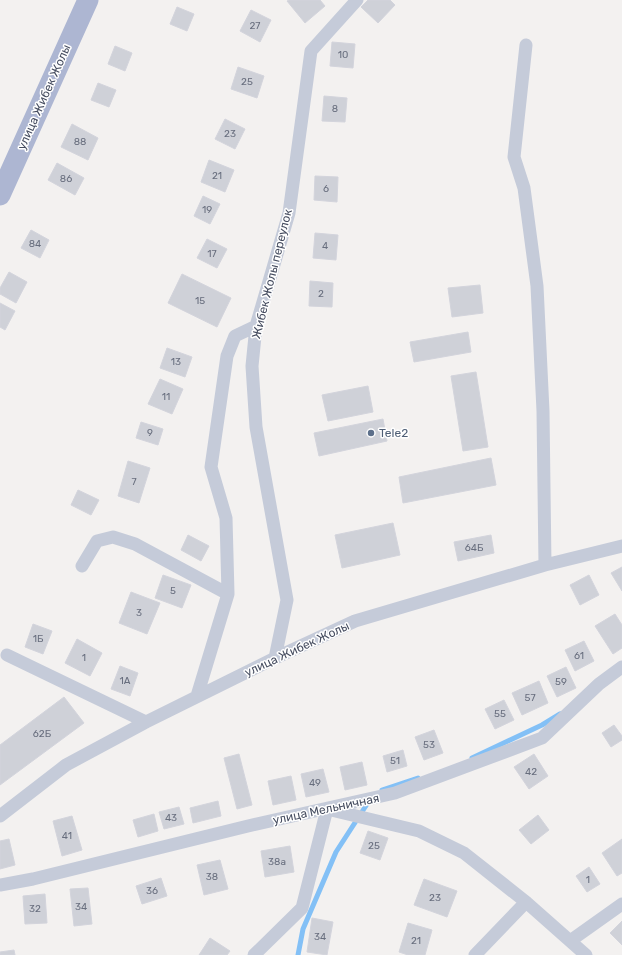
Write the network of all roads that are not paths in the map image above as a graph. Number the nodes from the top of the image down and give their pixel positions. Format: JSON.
{"nodes":[{"id":1,"x":88,"y":0,"type":"edge"},
{"id":2,"x":357,"y":0,"type":"edge"},
{"id":3,"x":526,"y":45,"type":"dead end"},
{"id":4,"x":0,"y":195,"type":"edge"},
{"id":5,"x":256,"y":326,"type":"junction"},
{"id":6,"x":622,"y":546,"type":"edge"},
{"id":7,"x":545,"y":565,"type":"junction"},
{"id":8,"x":82,"y":566,"type":"dead end"},
{"id":9,"x":228,"y":594,"type":"junction"},
{"id":10,"x":7,"y":655,"type":"dead end"},
{"id":11,"x":275,"y":658,"type":"junction"},
{"id":12,"x":622,"y":667,"type":"edge"},
{"id":13,"x":197,"y":696,"type":"junction"},
{"id":14,"x":146,"y":722,"type":"junction"},
{"id":15,"x":327,"y":808,"type":"junction"},
{"id":16,"x":0,"y":816,"type":"edge"},
{"id":17,"x":0,"y":885,"type":"edge"},
{"id":18,"x":526,"y":902,"type":"junction"},
{"id":19,"x":622,"y":904,"type":"edge"},
{"id":20,"x":570,"y":941,"type":"junction"},
{"id":21,"x":254,"y":955,"type":"edge"},
{"id":22,"x":475,"y":955,"type":"edge"},
{"id":23,"x":586,"y":955,"type":"edge"}],
"edges":[{"from":1,"to":4,"type":"main road","name":"улица Жибек Жолы"},
{"from":2,"to":5,"type":"street","name":"Жибек Жолы переулок"},
{"from":3,"to":7,"type":"street"},
{"from":5,"to":9,"type":"street"},
{"from":5,"to":11,"type":"street","name":"Жибек Жолы переулок"},
{"from":6,"to":7,"type":"street","name":"улица Жибек Жолы"},
{"from":7,"to":11,"type":"street","name":"улица Жибек Жолы"},
{"from":8,"to":9,"type":"street"},
{"from":9,"to":13,"type":"street"},
{"from":10,"to":14,"type":"street"},
{"from":11,"to":13,"type":"street","name":"улица Жибек Жолы"},
{"from":12,"to":15,"type":"street","name":"улица Мельничная"},
{"from":13,"to":14,"type":"street","name":"улица Жибек Жолы"},
{"from":14,"to":16,"type":"street","name":"улица Жибек Жолы"},
{"from":15,"to":17,"type":"street","name":"улица Мельничная"},
{"from":15,"to":18,"type":"street"},
{"from":15,"to":21,"type":"street"},
{"from":18,"to":20,"type":"street"},
{"from":18,"to":22,"type":"street"},
{"from":19,"to":20,"type":"street"},
{"from":20,"to":23,"type":"street"}]}
